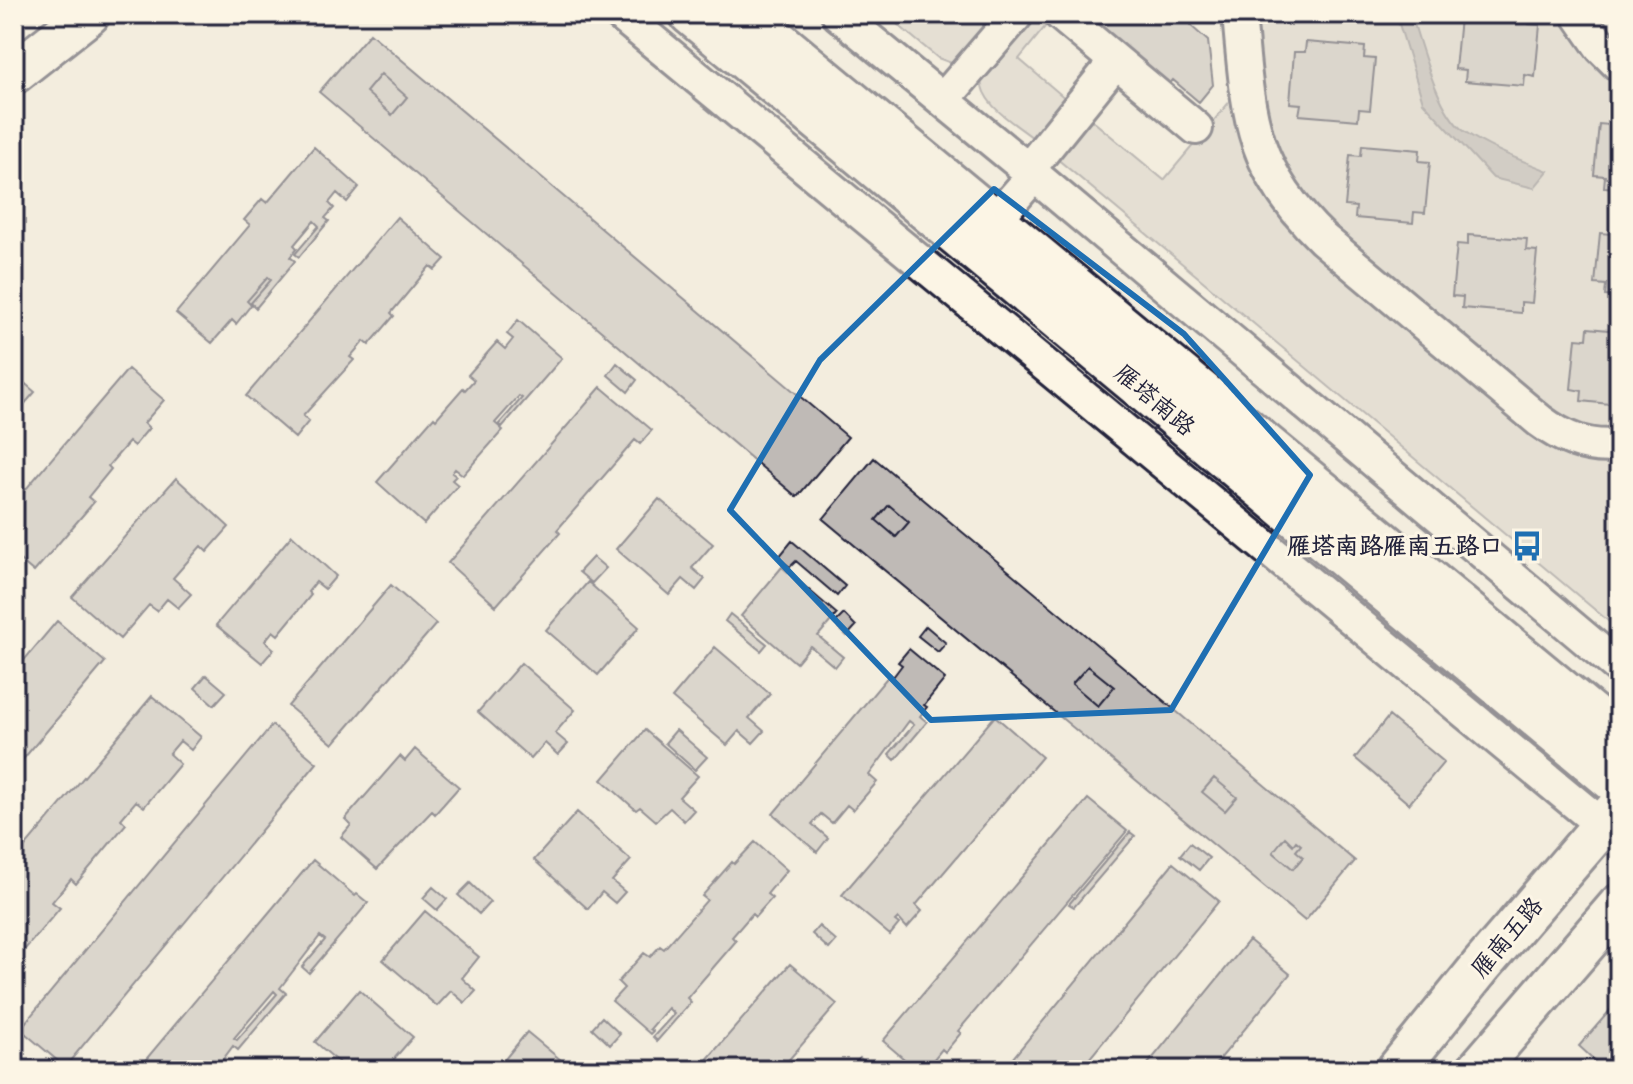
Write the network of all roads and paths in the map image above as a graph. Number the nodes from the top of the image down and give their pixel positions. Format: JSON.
{"nodes":[{"id":1,"x":89,"y":14,"type":"edge"},
{"id":2,"x":620,"y":14,"type":"edge"},
{"id":3,"x":690,"y":14,"type":"edge"},
{"id":4,"x":746,"y":14,"type":"edge"},
{"id":5,"x":838,"y":14,"type":"edge"},
{"id":6,"x":1017,"y":14,"type":"edge"},
{"id":7,"x":1060,"y":14,"type":"edge"},
{"id":8,"x":1239,"y":14,"type":"edge"},
{"id":9,"x":1578,"y":14,"type":"edge"},
{"id":10,"x":1116,"y":61,"type":"junction"},
{"id":11,"x":1619,"y":65,"type":"edge"},
{"id":12,"x":14,"y":73,"type":"edge"},
{"id":13,"x":943,"y":100,"type":"junction"},
{"id":14,"x":1196,"y":128,"type":"dead end"},
{"id":15,"x":1031,"y":172,"type":"junction"},
{"id":16,"x":985,"y":236,"type":"junction"},
{"id":17,"x":948,"y":285,"type":"junction"},
{"id":18,"x":1619,"y":445,"type":"edge"},
{"id":19,"x":1619,"y":667,"type":"edge"},
{"id":20,"x":1619,"y":737,"type":"edge"},
{"id":21,"x":1619,"y":786,"type":"edge"},
{"id":22,"x":1613,"y":824,"type":"edge"},
{"id":23,"x":1619,"y":905,"type":"edge"},
{"id":24,"x":1397,"y":1070,"type":"edge"},
{"id":25,"x":1477,"y":1070,"type":"edge"}],
"edges":[{"from":1,"to":12,"type":"main road"},
{"from":2,"to":17,"type":"street"},
{"from":3,"to":16,"type":"main road","name":"雁塔南路"},
{"from":4,"to":16,"type":"main road","name":"雁塔南路"},
{"from":5,"to":13,"type":"street"},
{"from":6,"to":13,"type":"street"},
{"from":7,"to":10,"type":"street"},
{"from":8,"to":18,"type":"street"},
{"from":9,"to":11,"type":"street"},
{"from":10,"to":14,"type":"street"},
{"from":10,"to":15,"type":"street"},
{"from":13,"to":15,"type":"street"},
{"from":15,"to":16,"type":"street"},
{"from":15,"to":19,"type":"street"},
{"from":16,"to":17,"type":"street"},
{"from":16,"to":20,"type":"main road","name":"雁塔南路"},
{"from":16,"to":21,"type":"main road","name":"雁塔南路"},
{"from":17,"to":22,"type":"street"},
{"from":22,"to":24,"type":"main road","name":"雁南五路"},
{"from":23,"to":25,"type":"main road"}]}
